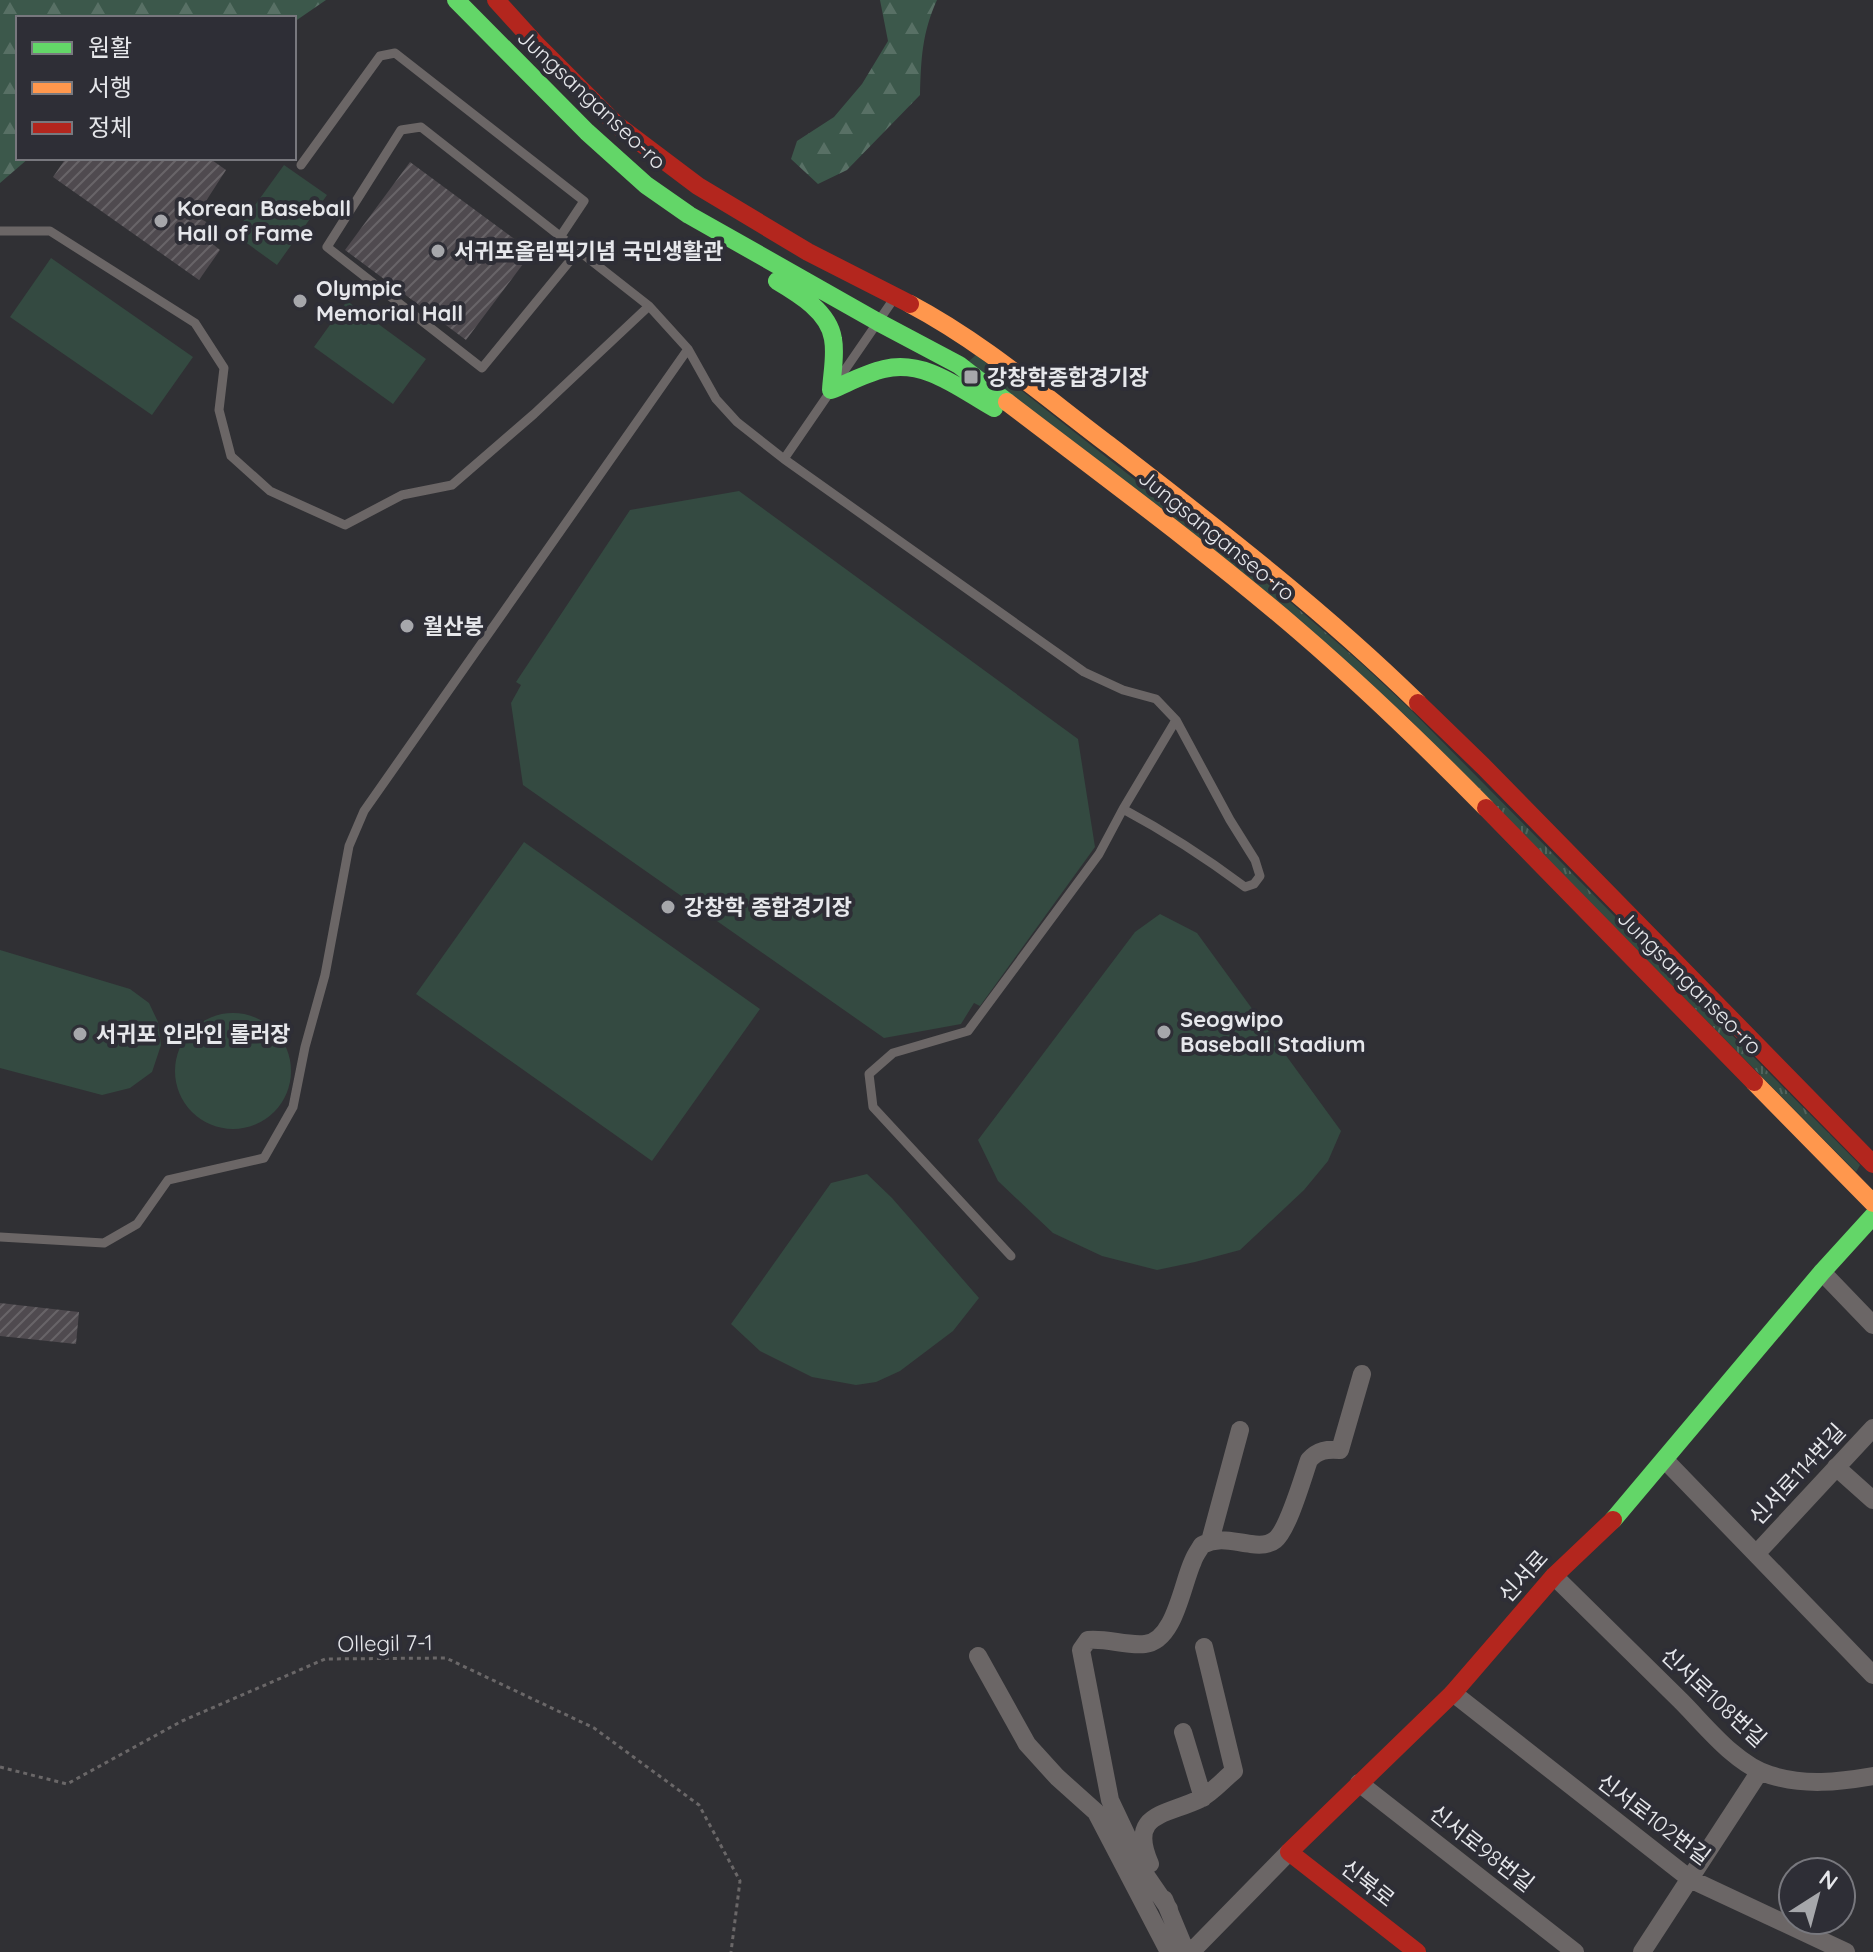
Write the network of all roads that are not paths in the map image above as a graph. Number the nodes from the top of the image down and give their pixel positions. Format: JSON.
{"nodes":[{"id":1,"x":456,"y":0,"type":"edge"},
{"id":2,"x":496,"y":0,"type":"edge"},
{"id":3,"x":301,"y":165,"type":"dead end"},
{"id":4,"x":689,"y":215,"type":"junction"},
{"id":5,"x":0,"y":231,"type":"edge"},
{"id":6,"x":560,"y":237,"type":"junction"},
{"id":7,"x":578,"y":251,"type":"junction"},
{"id":8,"x":895,"y":297,"type":"junction"},
{"id":9,"x":649,"y":306,"type":"junction"},
{"id":10,"x":878,"y":322,"type":"junction"},
{"id":11,"x":688,"y":349,"type":"junction"},
{"id":12,"x":831,"y":390,"type":"junction"},
{"id":13,"x":1056,"y":441,"type":"junction"},
{"id":14,"x":784,"y":459,"type":"junction"},
{"id":15,"x":1176,"y":720,"type":"junction"},
{"id":16,"x":1123,"y":809,"type":"junction"},
{"id":17,"x":1873,"y":1164,"type":"edge"},
{"id":18,"x":1873,"y":1203,"type":"edge"},
{"id":19,"x":1873,"y":1216,"type":"edge"},
{"id":20,"x":0,"y":1237,"type":"edge"},
{"id":21,"x":1011,"y":1256,"type":"dead end"},
{"id":22,"x":1822,"y":1272,"type":"junction"},
{"id":23,"x":1873,"y":1325,"type":"edge"},
{"id":24,"x":1362,"y":1374,"type":"dead end"},
{"id":25,"x":1873,"y":1428,"type":"edge"},
{"id":26,"x":1240,"y":1430,"type":"dead end"},
{"id":27,"x":1665,"y":1460,"type":"junction"},
{"id":28,"x":1836,"y":1467,"type":"junction"},
{"id":29,"x":1873,"y":1500,"type":"edge"},
{"id":30,"x":1210,"y":1541,"type":"junction"},
{"id":31,"x":1756,"y":1554,"type":"junction"},
{"id":32,"x":1554,"y":1576,"type":"junction"},
{"id":33,"x":1204,"y":1647,"type":"dead end"},
{"id":34,"x":978,"y":1656,"type":"dead end"},
{"id":35,"x":1873,"y":1675,"type":"edge"},
{"id":36,"x":1453,"y":1693,"type":"junction"},
{"id":37,"x":1183,"y":1732,"type":"dead end"},
{"id":38,"x":1760,"y":1771,"type":"junction"},
{"id":39,"x":1873,"y":1776,"type":"edge"},
{"id":40,"x":1359,"y":1783,"type":"junction"},
{"id":41,"x":1203,"y":1798,"type":"junction"},
{"id":42,"x":1289,"y":1852,"type":"junction"},
{"id":43,"x":1690,"y":1879,"type":"junction"},
{"id":44,"x":1169,"y":1909,"type":"junction"},
{"id":45,"x":1169,"y":1952,"type":"edge"},
{"id":46,"x":1189,"y":1952,"type":"edge"},
{"id":47,"x":1417,"y":1952,"type":"edge"},
{"id":48,"x":1575,"y":1952,"type":"edge"},
{"id":49,"x":1642,"y":1952,"type":"edge"},
{"id":50,"x":1846,"y":1952,"type":"edge"}],
"edges":[{"from":1,"to":4,"type":"main road","name":"Jungsanganseo-ro"},
{"from":2,"to":8,"type":"main road","name":"Jungsanganseo-ro"},
{"from":3,"to":6,"type":"lane"},
{"from":4,"to":10,"type":"main road","name":"Jungsanganseo-ro"},
{"from":4,"to":12,"type":"main road"},
{"from":5,"to":9,"type":"lane"},
{"from":6,"to":7,"type":"lane"},
{"from":6,"to":7,"type":"lane"},
{"from":7,"to":9,"type":"lane"},
{"from":8,"to":10,"type":"lane"},
{"from":8,"to":17,"type":"main road","name":"Jungsanganseo-ro"},
{"from":9,"to":11,"type":"lane"},
{"from":10,"to":12,"type":"lane"},
{"from":10,"to":13,"type":"main road","name":"Jungsanganseo-ro"},
{"from":11,"to":14,"type":"lane"},
{"from":11,"to":20,"type":"lane"},
{"from":12,"to":13,"type":"main road"},
{"from":12,"to":14,"type":"lane"},
{"from":13,"to":18,"type":"main road","name":"Jungsanganseo-ro"},
{"from":14,"to":15,"type":"lane"},
{"from":15,"to":16,"type":"lane"},
{"from":15,"to":16,"type":"lane"},
{"from":16,"to":21,"type":"lane"},
{"from":19,"to":22,"type":"main road","name":"신서로"},
{"from":22,"to":23,"type":"street"},
{"from":22,"to":27,"type":"main road","name":"신서로"},
{"from":24,"to":30,"type":"street"},
{"from":25,"to":28,"type":"street","name":"신서로114번길"},
{"from":26,"to":30,"type":"street"},
{"from":27,"to":31,"type":"street","name":"신서로114번길"},
{"from":27,"to":32,"type":"main road","name":"신서로"},
{"from":28,"to":29,"type":"street"},
{"from":28,"to":31,"type":"street","name":"신서로114번길"},
{"from":30,"to":44,"type":"street"},
{"from":31,"to":35,"type":"street","name":"신서로114번길"},
{"from":32,"to":36,"type":"main road","name":"신서로"},
{"from":32,"to":38,"type":"street","name":"신서로108번길"},
{"from":33,"to":41,"type":"street"},
{"from":34,"to":45,"type":"street"},
{"from":36,"to":40,"type":"main road","name":"신서로"},
{"from":36,"to":43,"type":"street","name":"신서로102번길"},
{"from":37,"to":41,"type":"street"},
{"from":38,"to":39,"type":"street","name":"신서로108번길"},
{"from":38,"to":43,"type":"street"},
{"from":40,"to":42,"type":"main road","name":"신서로"},
{"from":40,"to":48,"type":"street","name":"신서로98번길"},
{"from":41,"to":44,"type":"street"},
{"from":42,"to":46,"type":"street","name":"신서로"},
{"from":42,"to":47,"type":"main road","name":"신북로"},
{"from":43,"to":49,"type":"street"},
{"from":43,"to":50,"type":"street","name":"신서로102번길"},
{"from":44,"to":46,"type":"street"}]}
